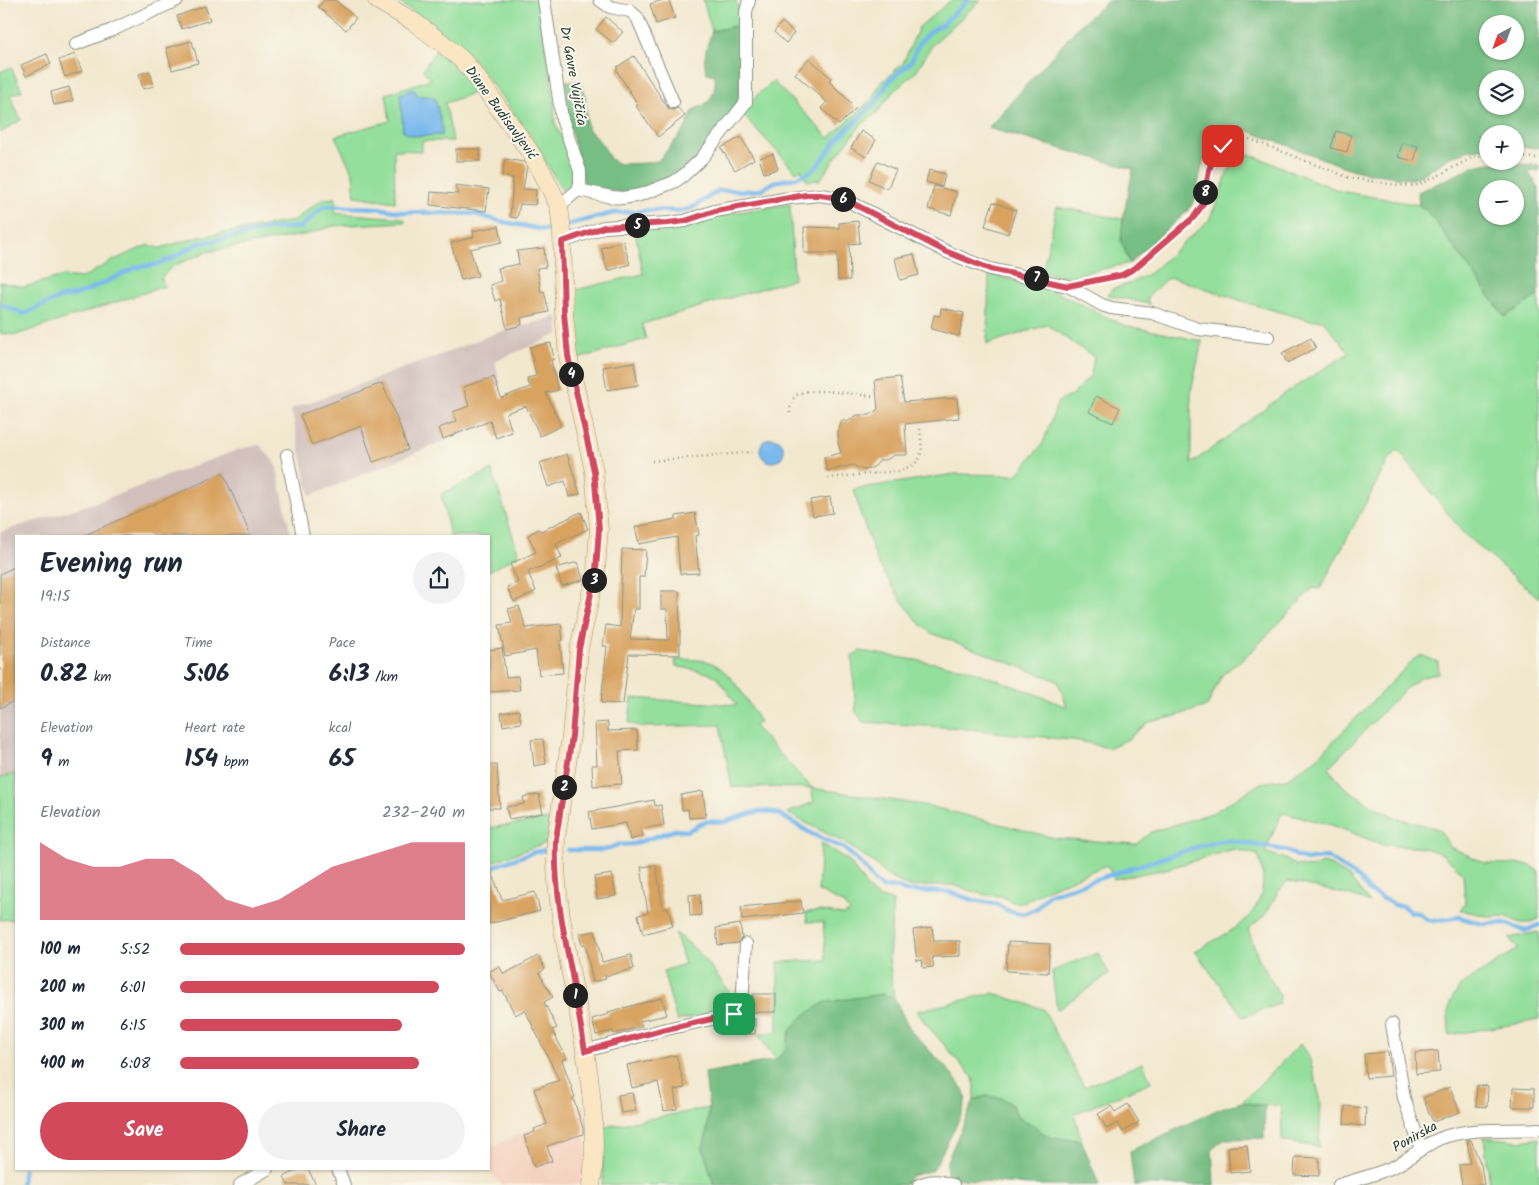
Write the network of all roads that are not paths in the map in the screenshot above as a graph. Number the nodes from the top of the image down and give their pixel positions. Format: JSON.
{"nodes":[{"id":1,"x":177,"y":0,"type":"edge"},
{"id":2,"x":377,"y":0,"type":"edge"},
{"id":3,"x":544,"y":0,"type":"edge"},
{"id":4,"x":600,"y":0,"type":"edge"},
{"id":5,"x":749,"y":0,"type":"edge"},
{"id":6,"x":76,"y":44,"type":"dead end"},
{"id":7,"x":673,"y":102,"type":"dead end"},
{"id":8,"x":578,"y":190,"type":"junction"},
{"id":9,"x":561,"y":225,"type":"junction"},
{"id":10,"x":1268,"y":337,"type":"dead end"},
{"id":11,"x":287,"y":456,"type":"dead end"},
{"id":12,"x":303,"y":535,"type":"edge"},
{"id":13,"x":746,"y":944,"type":"dead end"},
{"id":14,"x":1392,"y":1024,"type":"dead end"},
{"id":15,"x":585,"y":1051,"type":"junction"},
{"id":16,"x":1539,"y":1129,"type":"edge"},
{"id":17,"x":1421,"y":1149,"type":"junction"},
{"id":18,"x":265,"y":1170,"type":"edge"},
{"id":19,"x":338,"y":1170,"type":"edge"},
{"id":20,"x":240,"y":1185,"type":"edge"},
{"id":21,"x":344,"y":1185,"type":"edge"},
{"id":22,"x":591,"y":1185,"type":"edge"},
{"id":23,"x":919,"y":1185,"type":"edge"},
{"id":24,"x":953,"y":1185,"type":"edge"},
{"id":25,"x":1338,"y":1185,"type":"edge"}],
"edges":[{"from":1,"to":6,"type":"street"},
{"from":2,"to":9,"type":"street","name":"Diane Budisavljević"},
{"from":3,"to":8,"type":"street","name":"Dr Gavre Vujičića"},
{"from":4,"to":7,"type":"street"},
{"from":5,"to":8,"type":"street"},
{"from":8,"to":9,"type":"street"},
{"from":9,"to":10,"type":"street"},
{"from":9,"to":15,"type":"street"},
{"from":11,"to":12,"type":"street"},
{"from":13,"to":15,"type":"street"},
{"from":14,"to":17,"type":"street"},
{"from":15,"to":22,"type":"street"},
{"from":16,"to":17,"type":"street","name":"Ponirska"},
{"from":17,"to":25,"type":"street","name":"Ponirska"},
{"from":18,"to":20,"type":"street"},
{"from":19,"to":21,"type":"street"},
{"from":23,"to":24,"type":"street"}]}
